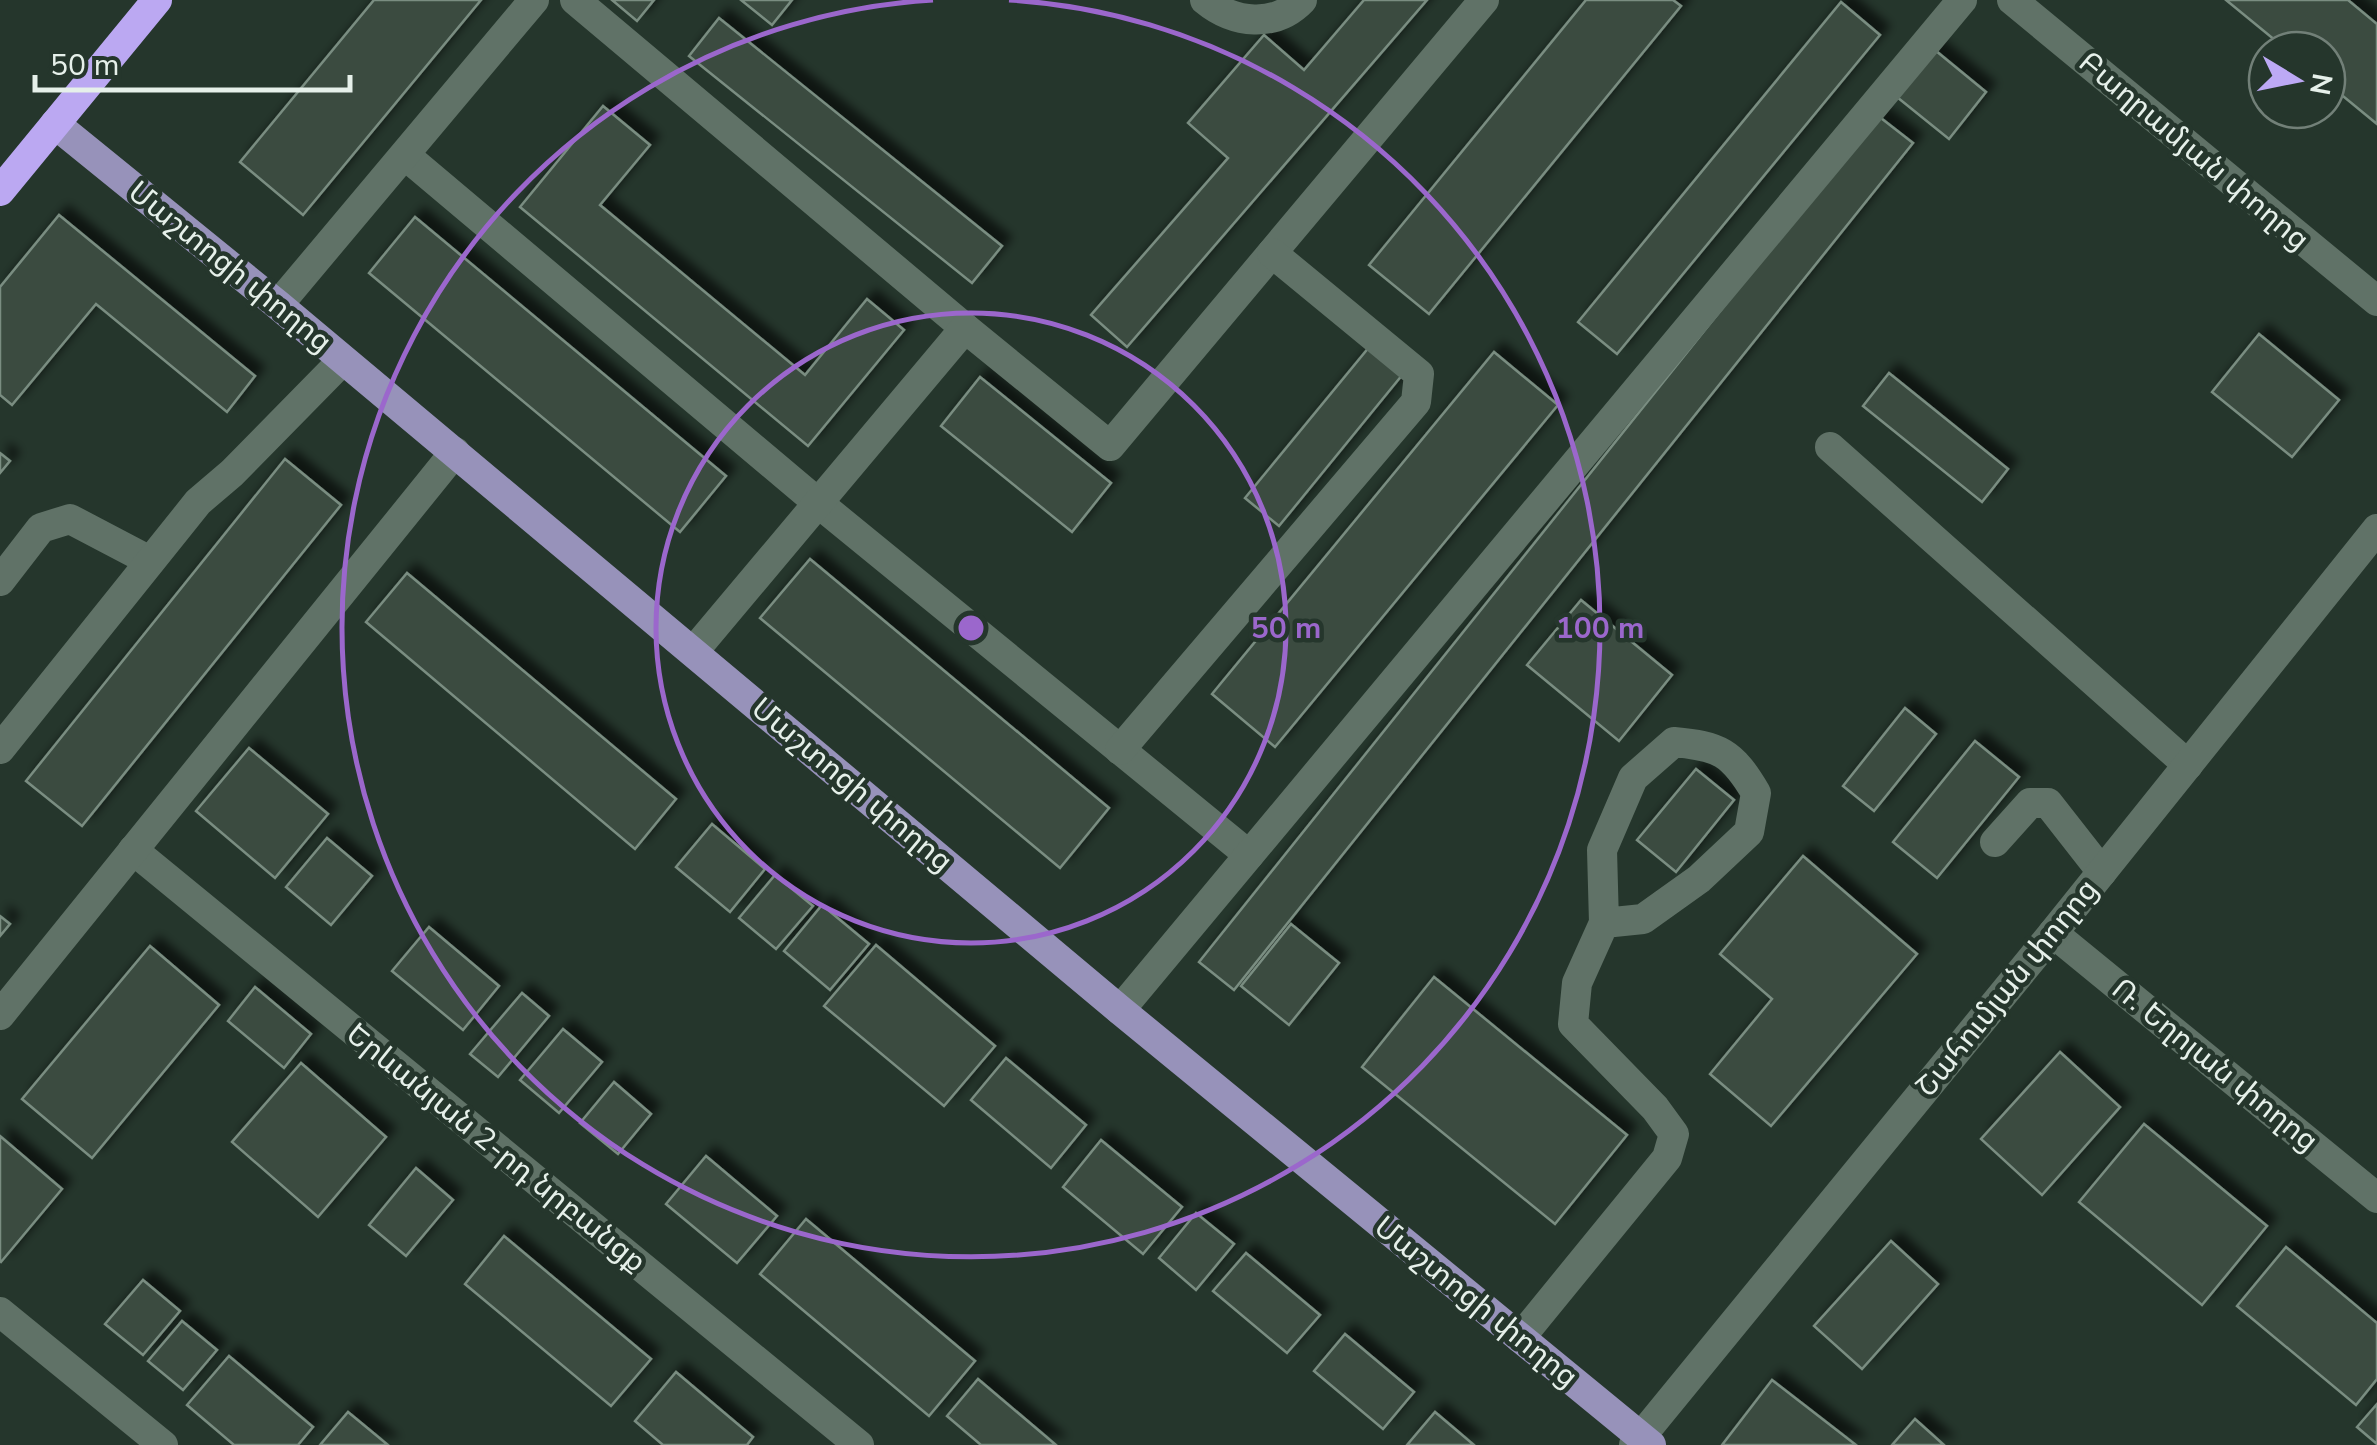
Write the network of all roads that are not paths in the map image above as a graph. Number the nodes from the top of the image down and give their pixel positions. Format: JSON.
{"nodes":[{"id":1,"x":157,"y":0,"type":"edge"},
{"id":2,"x":534,"y":0,"type":"edge"},
{"id":3,"x":574,"y":0,"type":"edge"},
{"id":4,"x":1205,"y":0,"type":"edge"},
{"id":5,"x":1302,"y":0,"type":"edge"},
{"id":6,"x":1484,"y":0,"type":"edge"},
{"id":7,"x":1962,"y":0,"type":"edge"},
{"id":8,"x":2012,"y":0,"type":"edge"},
{"id":9,"x":55,"y":124,"type":"junction"},
{"id":10,"x":406,"y":156,"type":"junction"},
{"id":11,"x":0,"y":191,"type":"edge"},
{"id":12,"x":1272,"y":253,"type":"junction"},
{"id":13,"x":2377,"y":301,"type":"edge"},
{"id":14,"x":278,"y":305,"type":"junction"},
{"id":15,"x":965,"y":328,"type":"junction"},
{"id":16,"x":343,"y":360,"type":"junction"},
{"id":17,"x":1830,"y":447,"type":"dead end"},
{"id":18,"x":454,"y":452,"type":"junction"},
{"id":19,"x":817,"y":502,"type":"junction"},
{"id":20,"x":2377,"y":529,"type":"edge"},
{"id":21,"x":150,"y":561,"type":"junction"},
{"id":22,"x":0,"y":581,"type":"edge"},
{"id":23,"x":693,"y":652,"type":"junction"},
{"id":24,"x":0,"y":748,"type":"edge"},
{"id":25,"x":1120,"y":750,"type":"junction"},
{"id":26,"x":2188,"y":765,"type":"junction"},
{"id":27,"x":1994,"y":842,"type":"dead end"},
{"id":28,"x":133,"y":850,"type":"junction"},
{"id":29,"x":1249,"y":855,"type":"junction"},
{"id":30,"x":2102,"y":872,"type":"junction"},
{"id":31,"x":1604,"y":923,"type":"junction"},
{"id":32,"x":2053,"y":933,"type":"junction"},
{"id":33,"x":1120,"y":1010,"type":"junction"},
{"id":34,"x":0,"y":1016,"type":"edge"},
{"id":35,"x":2377,"y":1198,"type":"edge"},
{"id":36,"x":0,"y":1312,"type":"edge"},
{"id":37,"x":1520,"y":1338,"type":"junction"},
{"id":38,"x":1642,"y":1442,"type":"edge"},
{"id":39,"x":163,"y":1445,"type":"edge"},
{"id":40,"x":859,"y":1445,"type":"edge"}],
"edges":[{"from":1,"to":9,"type":"highway"},
{"from":2,"to":10,"type":"street"},
{"from":3,"to":15,"type":"street"},
{"from":4,"to":5,"type":"street"},
{"from":6,"to":12,"type":"street"},
{"from":7,"to":29,"type":"street"},
{"from":8,"to":13,"type":"street","name":"Բաղրամյան փողոց"},
{"from":9,"to":11,"type":"highway"},
{"from":9,"to":14,"type":"main road","name":"Մաշտոցի փողոց"},
{"from":10,"to":14,"type":"street"},
{"from":10,"to":19,"type":"street"},
{"from":12,"to":15,"type":"street"},
{"from":12,"to":25,"type":"street"},
{"from":14,"to":16,"type":"main road","name":"Մաշտոցի փողոց"},
{"from":15,"to":19,"type":"street"},
{"from":16,"to":18,"type":"main road","name":"Մաշտոցի փողոց"},
{"from":16,"to":21,"type":"street"},
{"from":17,"to":26,"type":"street"},
{"from":18,"to":23,"type":"main road","name":"Մաշտոցի փողոց"},
{"from":18,"to":28,"type":"street"},
{"from":19,"to":23,"type":"street"},
{"from":19,"to":25,"type":"street"},
{"from":20,"to":26,"type":"street","name":"Շահումյան փողոց"},
{"from":21,"to":22,"type":"street"},
{"from":21,"to":24,"type":"street"},
{"from":23,"to":33,"type":"main road","name":"Մաշտոցի փողոց"},
{"from":25,"to":29,"type":"street"},
{"from":26,"to":30,"type":"street","name":"Շահումյան փողոց"},
{"from":27,"to":30,"type":"street"},
{"from":28,"to":34,"type":"street"},
{"from":28,"to":40,"type":"street","name":"Երևանյան 2-րդ նրբանցք"},
{"from":29,"to":33,"type":"street"},
{"from":30,"to":32,"type":"street","name":"Շահումյան փողոց"},
{"from":31,"to":31,"type":"street"},
{"from":31,"to":37,"type":"street"},
{"from":32,"to":35,"type":"street","name":"Ռ. Եղոյան փողոց"},
{"from":32,"to":38,"type":"street","name":"Շահումյան փողոց"},
{"from":33,"to":37,"type":"main road","name":"Մաշտոցի փողոց"},
{"from":36,"to":39,"type":"street"},
{"from":37,"to":38,"type":"main road","name":"Մաշտոցի փողոց"}]}
